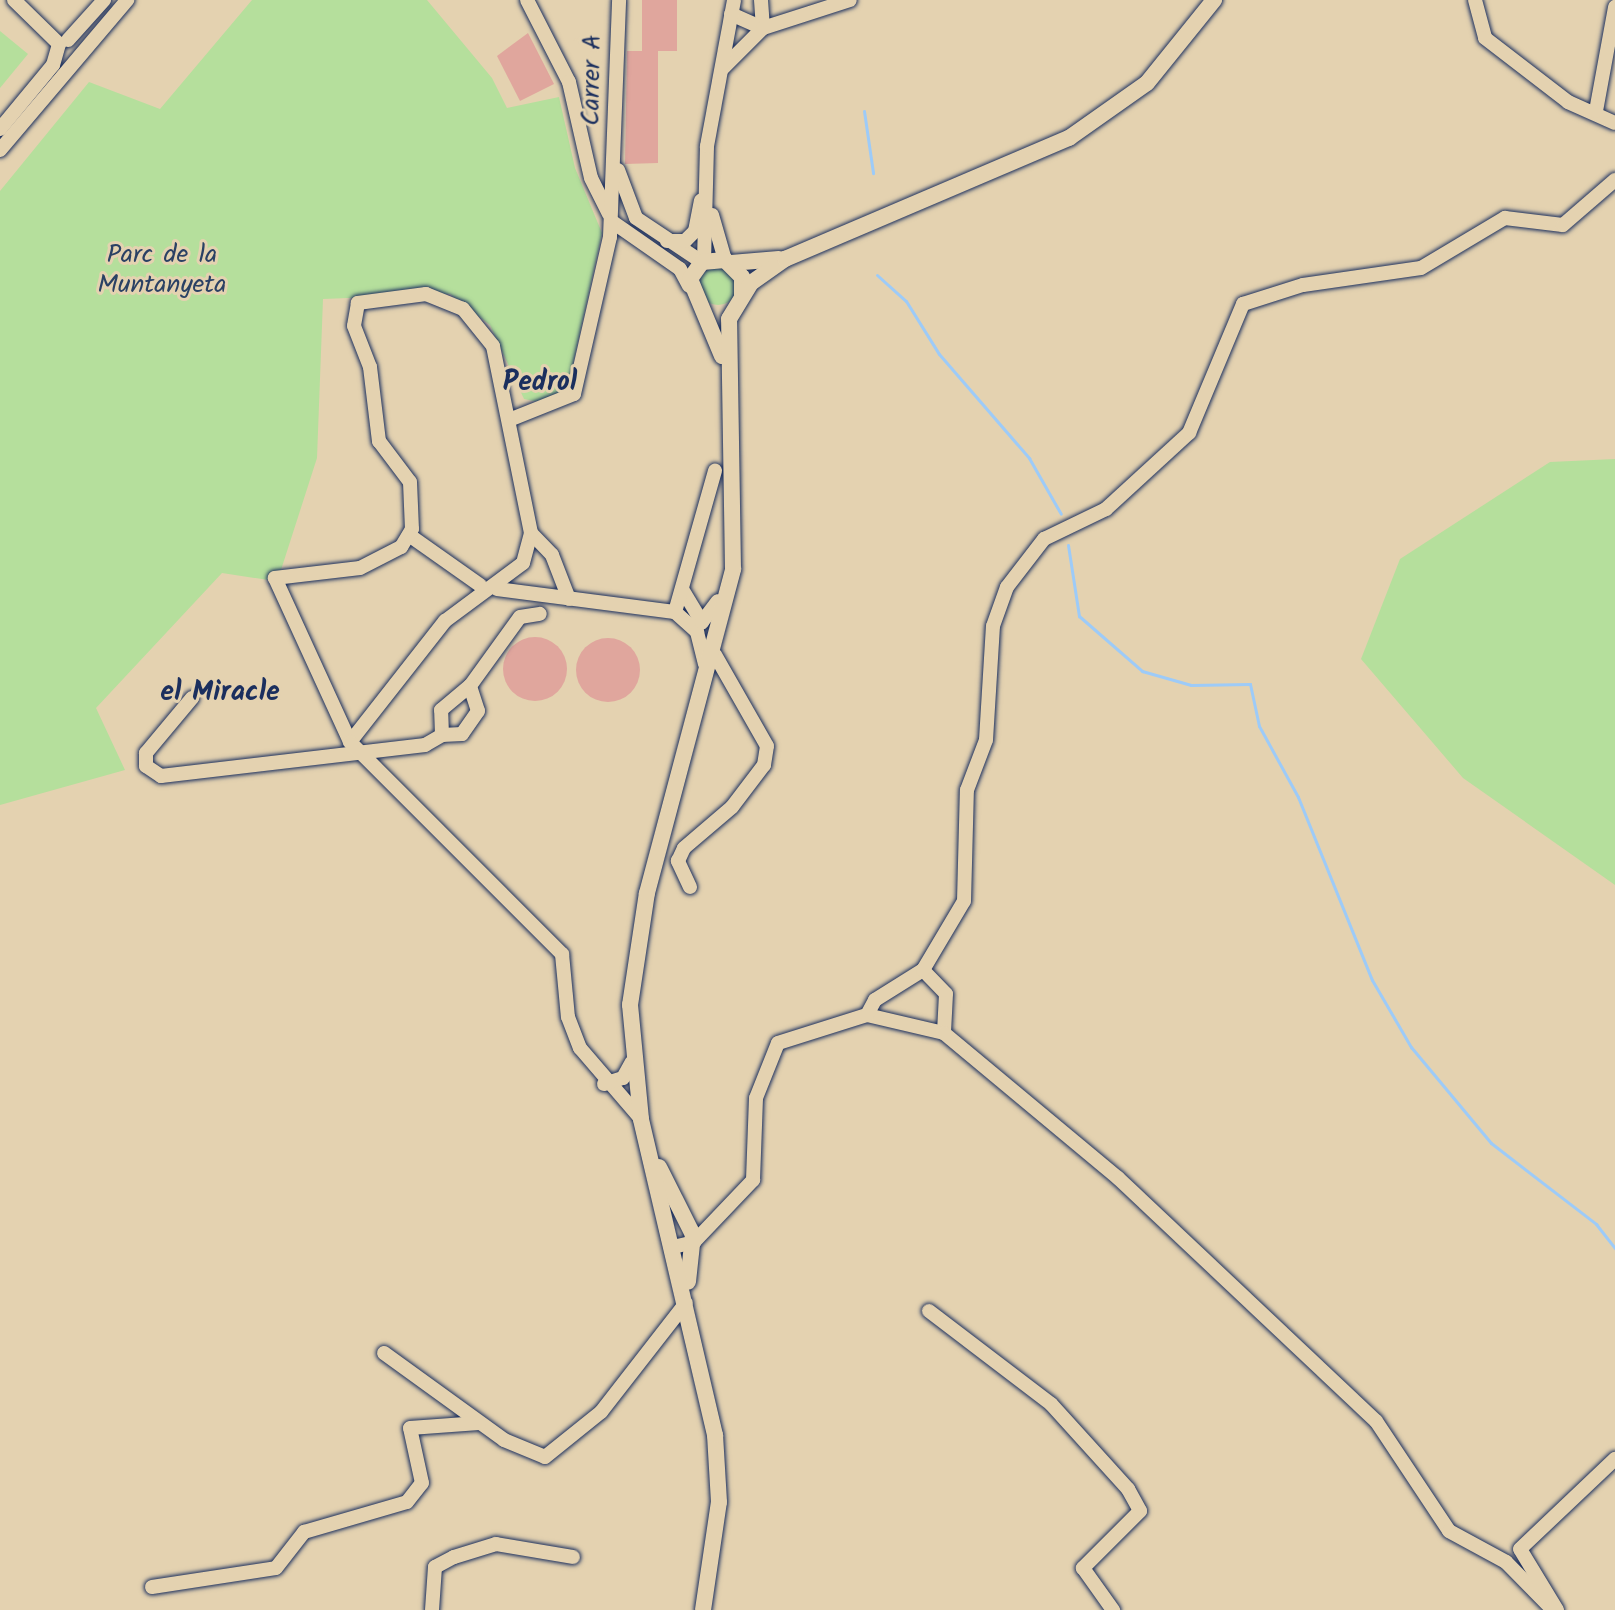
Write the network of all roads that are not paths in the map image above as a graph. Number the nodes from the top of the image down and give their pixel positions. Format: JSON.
{"nodes":[{"id":1,"x":14,"y":0,"type":"edge"},
{"id":2,"x":104,"y":0,"type":"edge"},
{"id":3,"x":127,"y":0,"type":"edge"},
{"id":4,"x":527,"y":0,"type":"edge"},
{"id":5,"x":619,"y":0,"type":"edge"},
{"id":6,"x":761,"y":0,"type":"edge"},
{"id":7,"x":850,"y":0,"type":"edge"},
{"id":8,"x":1214,"y":0,"type":"edge"},
{"id":9,"x":1475,"y":0,"type":"edge"},
{"id":10,"x":733,"y":7,"type":"edge"},
{"id":11,"x":1615,"y":7,"type":"edge"},
{"id":12,"x":763,"y":28,"type":"junction"},
{"id":13,"x":61,"y":46,"type":"junction"},
{"id":14,"x":82,"y":50,"type":"junction"},
{"id":15,"x":71,"y":64,"type":"junction"},
{"id":16,"x":721,"y":69,"type":"junction"},
{"id":17,"x":1596,"y":111,"type":"junction"},
{"id":18,"x":1615,"y":123,"type":"edge"},
{"id":19,"x":0,"y":129,"type":"edge"},
{"id":20,"x":0,"y":150,"type":"edge"},
{"id":21,"x":616,"y":161,"type":"junction"},
{"id":22,"x":707,"y":170,"type":"junction"},
{"id":23,"x":594,"y":172,"type":"junction"},
{"id":24,"x":1615,"y":180,"type":"edge"},
{"id":25,"x":710,"y":207,"type":"junction"},
{"id":26,"x":618,"y":214,"type":"junction"},
{"id":27,"x":664,"y":241,"type":"junction"},
{"id":28,"x":785,"y":259,"type":"junction"},
{"id":29,"x":728,"y":261,"type":"junction"},
{"id":30,"x":703,"y":262,"type":"junction"},
{"id":31,"x":689,"y":286,"type":"junction"},
{"id":32,"x":738,"y":300,"type":"junction"},
{"id":33,"x":700,"y":308,"type":"junction"},
{"id":34,"x":725,"y":365,"type":"junction"},
{"id":35,"x":509,"y":420,"type":"junction"},
{"id":36,"x":715,"y":471,"type":"dead end"},
{"id":37,"x":531,"y":533,"type":"junction"},
{"id":38,"x":409,"y":535,"type":"junction"},
{"id":39,"x":736,"y":539,"type":"junction"},
{"id":40,"x":480,"y":585,"type":"dead end"},
{"id":41,"x":497,"y":589,"type":"junction"},
{"id":42,"x":682,"y":589,"type":"junction"},
{"id":43,"x":569,"y":599,"type":"junction"},
{"id":44,"x":675,"y":612,"type":"junction"},
{"id":45,"x":540,"y":614,"type":"dead end"},
{"id":46,"x":709,"y":622,"type":"junction"},
{"id":47,"x":701,"y":640,"type":"junction"},
{"id":48,"x":715,"y":655,"type":"junction"},
{"id":49,"x":707,"y":685,"type":"junction"},
{"id":50,"x":470,"y":686,"type":"junction"},
{"id":51,"x":192,"y":698,"type":"dead end"},
{"id":52,"x":442,"y":735,"type":"junction"},
{"id":53,"x":353,"y":748,"type":"junction"},
{"id":54,"x":690,"y":887,"type":"dead end"},
{"id":55,"x":923,"y":970,"type":"junction"},
{"id":56,"x":867,"y":1015,"type":"junction"},
{"id":57,"x":944,"y":1033,"type":"junction"},
{"id":58,"x":632,"y":1062,"type":"junction"},
{"id":59,"x":604,"y":1084,"type":"junction"},
{"id":60,"x":636,"y":1092,"type":"junction"},
{"id":61,"x":618,"y":1100,"type":"junction"},
{"id":62,"x":641,"y":1119,"type":"junction"},
{"id":63,"x":647,"y":1142,"type":"junction"},
{"id":64,"x":696,"y":1236,"type":"junction"},
{"id":65,"x":672,"y":1244,"type":"junction"},
{"id":66,"x":686,"y":1303,"type":"junction"},
{"id":67,"x":929,"y":1311,"type":"dead end"},
{"id":68,"x":384,"y":1353,"type":"dead end"},
{"id":69,"x":479,"y":1423,"type":"junction"},
{"id":70,"x":1615,"y":1459,"type":"edge"},
{"id":71,"x":573,"y":1557,"type":"dead end"},
{"id":72,"x":152,"y":1587,"type":"dead end"},
{"id":73,"x":432,"y":1610,"type":"edge"},
{"id":74,"x":703,"y":1610,"type":"edge"},
{"id":75,"x":1113,"y":1610,"type":"edge"},
{"id":76,"x":1555,"y":1610,"type":"edge"}],
"edges":[{"from":1,"to":13,"type":"street"},
{"from":2,"to":13,"type":"street"},
{"from":3,"to":14,"type":"street"},
{"from":4,"to":23,"type":"street"},
{"from":5,"to":21,"type":"street","name":"Carrer A"},
{"from":6,"to":12,"type":"street"},
{"from":7,"to":12,"type":"street"},
{"from":8,"to":28,"type":"main road"},
{"from":9,"to":17,"type":"street"},
{"from":10,"to":12,"type":"street"},
{"from":10,"to":16,"type":"street"},
{"from":11,"to":17,"type":"street"},
{"from":12,"to":16,"type":"street"},
{"from":13,"to":14,"type":"street"},
{"from":13,"to":15,"type":"street"},
{"from":13,"to":19,"type":"street"},
{"from":14,"to":15,"type":"street"},
{"from":15,"to":20,"type":"street"},
{"from":16,"to":22,"type":"street"},
{"from":17,"to":18,"type":"street"},
{"from":21,"to":23,"type":"street","name":"Carrer A"},
{"from":21,"to":26,"type":"street","name":"Carrer A"},
{"from":21,"to":26,"type":"street","name":"Carrer A"},
{"from":22,"to":25,"type":"street"},
{"from":22,"to":27,"type":"street"},
{"from":23,"to":26,"type":"street"},
{"from":23,"to":26,"type":"street"},
{"from":24,"to":55,"type":"street"},
{"from":25,"to":29,"type":"street"},
{"from":25,"to":30,"type":"street"},
{"from":26,"to":27,"type":"street"},
{"from":26,"to":31,"type":"street"},
{"from":26,"to":35,"type":"street"},
{"from":27,"to":30,"type":"street"},
{"from":28,"to":29,"type":"main road"},
{"from":28,"to":32,"type":"main road"},
{"from":29,"to":30,"type":"main road"},
{"from":29,"to":32,"type":"main road"},
{"from":30,"to":31,"type":"main road"},
{"from":31,"to":33,"type":"main road"},
{"from":32,"to":33,"type":"main road"},
{"from":32,"to":34,"type":"main road"},
{"from":33,"to":34,"type":"main road"},
{"from":34,"to":39,"type":"main road"},
{"from":35,"to":37,"type":"street"},
{"from":35,"to":38,"type":"street"},
{"from":36,"to":42,"type":"street"},
{"from":37,"to":41,"type":"street"},
{"from":37,"to":43,"type":"street"},
{"from":38,"to":40,"type":"street"},
{"from":38,"to":53,"type":"street"},
{"from":39,"to":46,"type":"street"},
{"from":39,"to":48,"type":"main road"},
{"from":41,"to":43,"type":"street"},
{"from":41,"to":53,"type":"street"},
{"from":42,"to":44,"type":"street"},
{"from":42,"to":46,"type":"street"},
{"from":43,"to":44,"type":"street"},
{"from":44,"to":47,"type":"street"},
{"from":45,"to":50,"type":"street"},
{"from":46,"to":47,"type":"street"},
{"from":47,"to":49,"type":"street"},
{"from":48,"to":49,"type":"main road"},
{"from":48,"to":54,"type":"street"},
{"from":49,"to":58,"type":"main road"},
{"from":50,"to":52,"type":"street"},
{"from":50,"to":52,"type":"street"},
{"from":51,"to":53,"type":"street"},
{"from":52,"to":53,"type":"street"},
{"from":53,"to":59,"type":"street"},
{"from":55,"to":56,"type":"street"},
{"from":55,"to":57,"type":"street"},
{"from":56,"to":57,"type":"street"},
{"from":56,"to":64,"type":"street"},
{"from":57,"to":76,"type":"street"},
{"from":58,"to":59,"type":"street"},
{"from":58,"to":60,"type":"main road"},
{"from":59,"to":60,"type":"street"},
{"from":59,"to":61,"type":"street"},
{"from":60,"to":61,"type":"street"},
{"from":60,"to":62,"type":"main road"},
{"from":61,"to":62,"type":"street"},
{"from":62,"to":63,"type":"main road"},
{"from":63,"to":64,"type":"main road"},
{"from":63,"to":65,"type":"main road"},
{"from":64,"to":65,"type":"street"},
{"from":64,"to":66,"type":"main road"},
{"from":65,"to":66,"type":"main road"},
{"from":66,"to":69,"type":"street"},
{"from":66,"to":74,"type":"main road"},
{"from":67,"to":75,"type":"street"},
{"from":68,"to":69,"type":"street"},
{"from":69,"to":72,"type":"street"},
{"from":70,"to":76,"type":"street"},
{"from":71,"to":73,"type":"street"}]}
